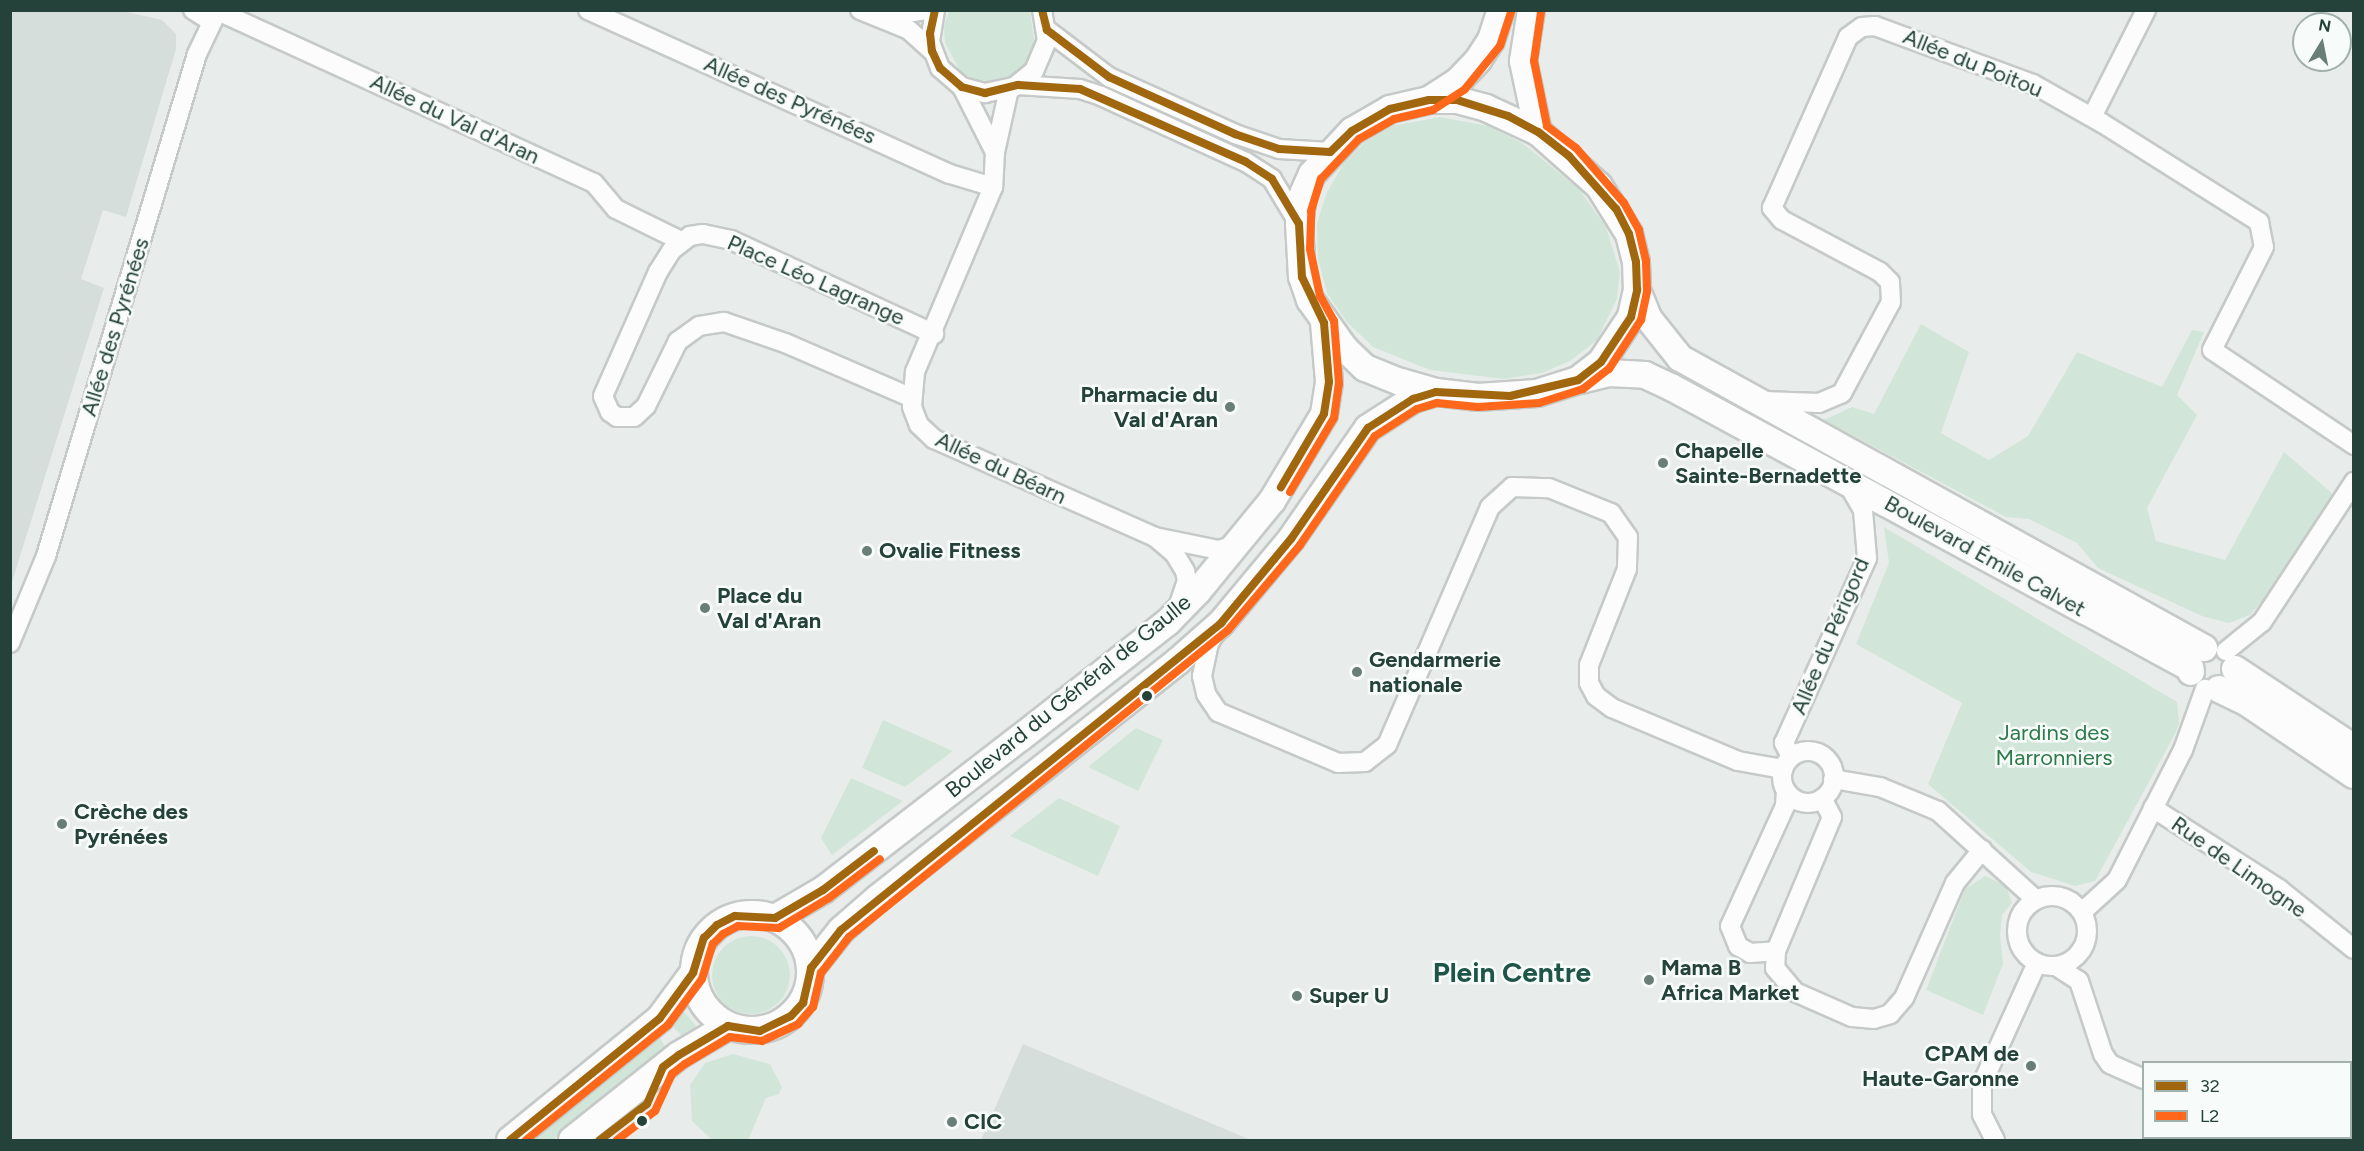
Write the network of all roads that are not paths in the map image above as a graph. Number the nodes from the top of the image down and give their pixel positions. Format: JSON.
{"nodes":[{"id":1,"x":193,"y":10,"type":"edge"},
{"id":2,"x":588,"y":10,"type":"edge"},
{"id":3,"x":927,"y":10,"type":"edge"},
{"id":4,"x":935,"y":10,"type":"edge"},
{"id":5,"x":1042,"y":10,"type":"edge"},
{"id":6,"x":1501,"y":10,"type":"edge"},
{"id":7,"x":1531,"y":10,"type":"edge"},
{"id":8,"x":2146,"y":10,"type":"edge"},
{"id":9,"x":868,"y":13,"type":"edge"},
{"id":10,"x":216,"y":14,"type":"edge"},
{"id":11,"x":1047,"y":30,"type":"junction"},
{"id":12,"x":932,"y":51,"type":"junction"},
{"id":13,"x":962,"y":87,"type":"junction"},
{"id":14,"x":1013,"y":87,"type":"junction"},
{"id":15,"x":1429,"y":100,"type":"junction"},
{"id":16,"x":2092,"y":117,"type":"junction"},
{"id":17,"x":1538,"y":132,"type":"junction"},
{"id":18,"x":995,"y":152,"type":"junction"},
{"id":19,"x":1330,"y":152,"type":"junction"},
{"id":20,"x":993,"y":187,"type":"junction"},
{"id":21,"x":1299,"y":225,"type":"junction"},
{"id":22,"x":681,"y":241,"type":"junction"},
{"id":23,"x":1637,"y":290,"type":"junction"},
{"id":24,"x":1324,"y":323,"type":"junction"},
{"id":25,"x":934,"y":334,"type":"junction"},
{"id":26,"x":1578,"y":381,"type":"junction"},
{"id":27,"x":1436,"y":392,"type":"junction"},
{"id":28,"x":910,"y":397,"type":"junction"},
{"id":29,"x":1756,"y":400,"type":"junction"},
{"id":30,"x":2354,"y":445,"type":"edge"},
{"id":31,"x":1845,"y":480,"type":"junction"},
{"id":32,"x":2354,"y":482,"type":"edge"},
{"id":33,"x":1155,"y":537,"type":"junction"},
{"id":34,"x":1241,"y":541,"type":"junction"},
{"id":35,"x":1168,"y":622,"type":"junction"},
{"id":36,"x":1221,"y":623,"type":"junction"},
{"id":37,"x":10,"y":642,"type":"edge"},
{"id":38,"x":2222,"y":656,"type":"junction"},
{"id":39,"x":2205,"y":684,"type":"junction"},
{"id":40,"x":2354,"y":748,"type":"edge"},
{"id":41,"x":1787,"y":763,"type":"junction"},
{"id":42,"x":2354,"y":775,"type":"edge"},
{"id":43,"x":1833,"y":779,"type":"junction"},
{"id":44,"x":1786,"y":791,"type":"junction"},
{"id":45,"x":1822,"y":798,"type":"junction"},
{"id":46,"x":2154,"y":808,"type":"junction"},
{"id":47,"x":1982,"y":850,"type":"junction"},
{"id":48,"x":2036,"y":900,"type":"junction"},
{"id":49,"x":2082,"y":912,"type":"junction"},
{"id":50,"x":775,"y":918,"type":"junction"},
{"id":51,"x":2354,"y":949,"type":"edge"},
{"id":52,"x":1776,"y":951,"type":"junction"},
{"id":53,"x":2037,"y":963,"type":"junction"},
{"id":54,"x":2056,"y":966,"type":"junction"},
{"id":55,"x":811,"y":968,"type":"junction"},
{"id":56,"x":693,"y":973,"type":"junction"},
{"id":57,"x":728,"y":1026,"type":"junction"},
{"id":58,"x":2142,"y":1078,"type":"edge"},
{"id":59,"x":510,"y":1140,"type":"edge"},
{"id":60,"x":572,"y":1140,"type":"edge"},
{"id":61,"x":1995,"y":1140,"type":"edge"}],
"edges":[{"from":1,"to":10,"type":"street","name":"Allée du Val d'Aran"},
{"from":2,"to":20,"type":"street","name":"Allée des Pyrénées"},
{"from":3,"to":9,"type":"street"},
{"from":4,"to":12,"type":"street"},
{"from":5,"to":11,"type":"street"},
{"from":6,"to":15,"type":"street"},
{"from":7,"to":17,"type":"street"},
{"from":8,"to":16,"type":"street"},
{"from":9,"to":12,"type":"street"},
{"from":10,"to":22,"type":"street","name":"Allée du Val d'Aran"},
{"from":10,"to":37,"type":"street","name":"Allée des Pyrénées"},
{"from":11,"to":14,"type":"street"},
{"from":11,"to":19,"type":"street"},
{"from":12,"to":13,"type":"street"},
{"from":13,"to":14,"type":"street"},
{"from":13,"to":18,"type":"street"},
{"from":14,"to":18,"type":"street"},
{"from":14,"to":21,"type":"street"},
{"from":15,"to":17,"type":"street"},
{"from":15,"to":19,"type":"street"},
{"from":16,"to":29,"type":"street","name":"Allée du Poitou"},
{"from":16,"to":30,"type":"street","name":"Allée du Poitou"},
{"from":17,"to":23,"type":"street"},
{"from":18,"to":20,"type":"street"},
{"from":19,"to":21,"type":"street"},
{"from":20,"to":25,"type":"street"},
{"from":21,"to":24,"type":"street"},
{"from":22,"to":25,"type":"street","name":"Place Léo Lagrange"},
{"from":22,"to":28,"type":"street"},
{"from":23,"to":26,"type":"street"},
{"from":23,"to":29,"type":"street","name":"Boulevard Émile Calvet"},
{"from":24,"to":27,"type":"street"},
{"from":24,"to":34,"type":"street","name":"Boulevard du Général de Gaulle"},
{"from":25,"to":28,"type":"street"},
{"from":26,"to":27,"type":"street","name":"Boulevard Émile Calvet"},
{"from":26,"to":31,"type":"street","name":"Boulevard Émile Calvet"},
{"from":27,"to":36,"type":"street","name":"Boulevard du Général de Gaulle"},
{"from":28,"to":33,"type":"street","name":"Allée du Béarn"},
{"from":29,"to":38,"type":"street","name":"Boulevard Émile Calvet"},
{"from":31,"to":39,"type":"street","name":"Boulevard Émile Calvet"},
{"from":31,"to":41,"type":"street","name":"Allée du Périgord"},
{"from":32,"to":38,"type":"street"},
{"from":33,"to":34,"type":"street","name":"Allée du Béarn"},
{"from":33,"to":35,"type":"street","name":"Allée du Béarn"},
{"from":34,"to":35,"type":"street","name":"Boulevard du Général de Gaulle"},
{"from":35,"to":50,"type":"street","name":"Boulevard du Général de Gaulle"},
{"from":36,"to":41,"type":"street"},
{"from":36,"to":55,"type":"street","name":"Boulevard du Général de Gaulle"},
{"from":38,"to":39,"type":"street"},
{"from":38,"to":39,"type":"street"},
{"from":38,"to":40,"type":"street","name":"Boulevard Émile Calvet"},
{"from":39,"to":42,"type":"street","name":"Boulevard Émile Calvet"},
{"from":39,"to":46,"type":"street","name":"Rue de Limogne"},
{"from":41,"to":43,"type":"street"},
{"from":41,"to":44,"type":"street"},
{"from":43,"to":45,"type":"street"},
{"from":43,"to":47,"type":"street"},
{"from":44,"to":45,"type":"street"},
{"from":44,"to":52,"type":"street"},
{"from":45,"to":52,"type":"street"},
{"from":46,"to":49,"type":"street","name":"Rue de Limogne"},
{"from":46,"to":51,"type":"street","name":"Rue de Limogne"},
{"from":47,"to":48,"type":"street"},
{"from":47,"to":52,"type":"street"},
{"from":48,"to":49,"type":"street"},
{"from":48,"to":53,"type":"street"},
{"from":49,"to":54,"type":"street"},
{"from":50,"to":55,"type":"street"},
{"from":50,"to":56,"type":"street"},
{"from":53,"to":54,"type":"street"},
{"from":53,"to":61,"type":"street"},
{"from":54,"to":58,"type":"street"},
{"from":55,"to":57,"type":"street"},
{"from":56,"to":57,"type":"street"},
{"from":56,"to":59,"type":"street"},
{"from":57,"to":60,"type":"street"}]}
